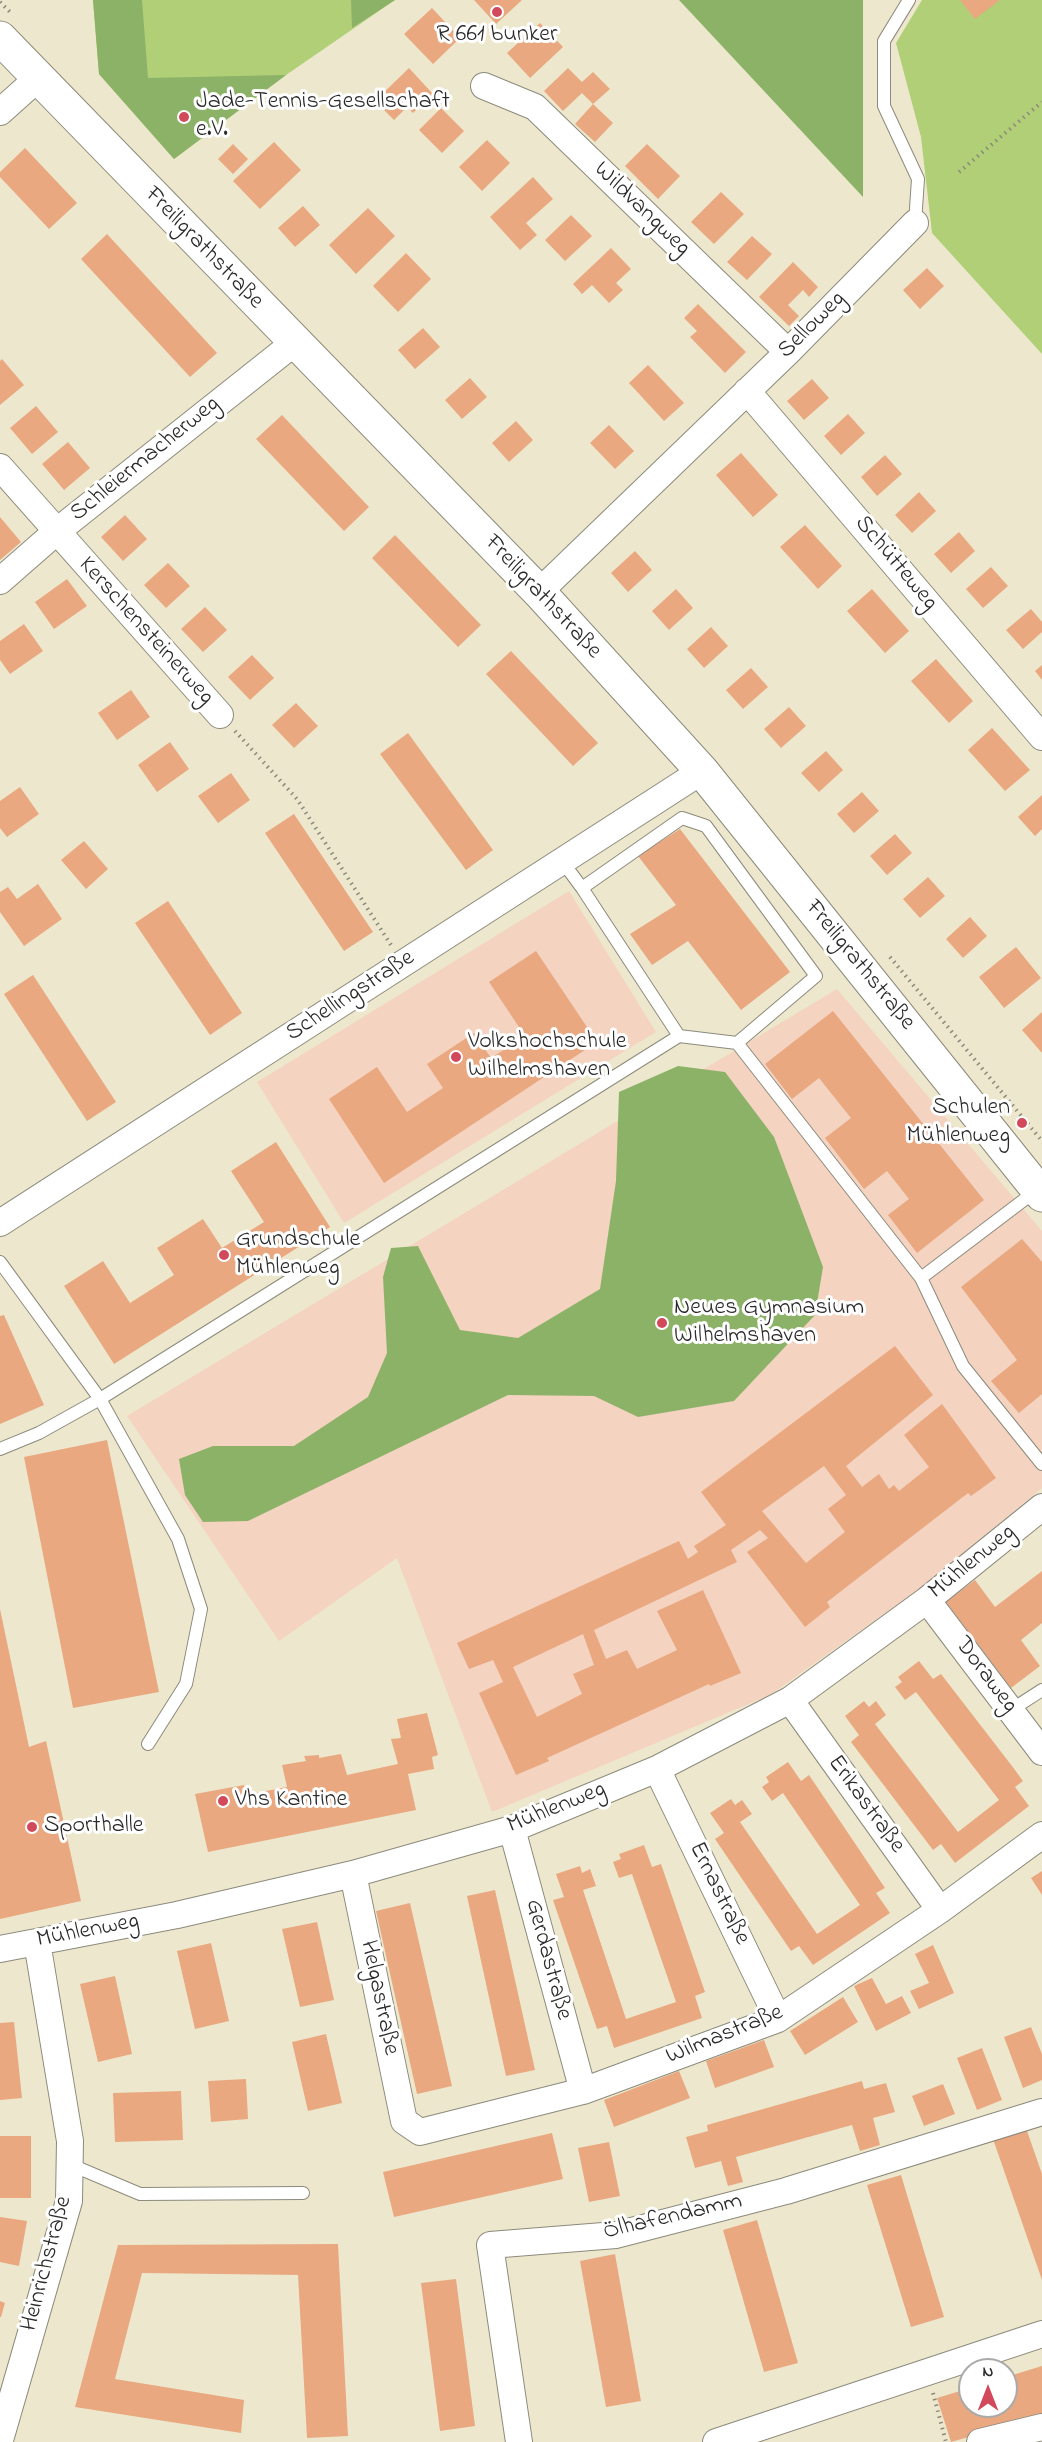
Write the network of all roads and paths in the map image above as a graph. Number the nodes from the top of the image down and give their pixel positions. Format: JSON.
{"nodes":[{"id":1,"x":909,"y":0,"type":"edge"},
{"id":2,"x":0,"y":38,"type":"edge"},
{"id":3,"x":38,"y":78,"type":"junction"},
{"id":4,"x":484,"y":86,"type":"dead end"},
{"id":5,"x":1042,"y":102,"type":"edge"},
{"id":6,"x":0,"y":112,"type":"edge"},
{"id":7,"x":959,"y":172,"type":"dead end"},
{"id":8,"x":915,"y":223,"type":"joint"},
{"id":9,"x":294,"y":343,"type":"junction"},
{"id":10,"x":788,"y":352,"type":"junction"},
{"id":11,"x":747,"y":391,"type":"junction"},
{"id":12,"x":0,"y":466,"type":"edge"},
{"id":13,"x":56,"y":532,"type":"junction"},
{"id":14,"x":0,"y":581,"type":"edge"},
{"id":15,"x":539,"y":592,"type":"junction"},
{"id":16,"x":220,"y":715,"type":"joint"},
{"id":17,"x":1042,"y":737,"type":"edge"},
{"id":18,"x":702,"y":771,"type":"junction"},
{"id":19,"x":562,"y":861,"type":"junction"},
{"id":20,"x":582,"y":888,"type":"junction"},
{"id":21,"x":403,"y":963,"type":"junction"},
{"id":22,"x":679,"y":1036,"type":"junction"},
{"id":23,"x":737,"y":1043,"type":"junction"},
{"id":24,"x":1040,"y":1192,"type":"edge"},
{"id":25,"x":0,"y":1223,"type":"edge"},
{"id":26,"x":0,"y":1262,"type":"edge"},
{"id":27,"x":921,"y":1278,"type":"junction"},
{"id":28,"x":100,"y":1399,"type":"junction"},
{"id":29,"x":0,"y":1449,"type":"edge"},
{"id":30,"x":1042,"y":1464,"type":"edge"},
{"id":31,"x":1042,"y":1507,"type":"edge"},
{"id":32,"x":927,"y":1600,"type":"junction"},
{"id":33,"x":1042,"y":1690,"type":"edge"},
{"id":34,"x":790,"y":1700,"type":"junction"},
{"id":35,"x":1011,"y":1710,"type":"junction"},
{"id":36,"x":148,"y":1744,"type":"dead end"},
{"id":37,"x":1042,"y":1752,"type":"edge"},
{"id":38,"x":657,"y":1769,"type":"junction"},
{"id":39,"x":512,"y":1829,"type":"junction"},
{"id":40,"x":1042,"y":1835,"type":"edge"},
{"id":41,"x":353,"y":1874,"type":"junction"},
{"id":42,"x":940,"y":1910,"type":"junction"},
{"id":43,"x":37,"y":1942,"type":"junction"},
{"id":44,"x":0,"y":1949,"type":"edge"},
{"id":45,"x":778,"y":2019,"type":"junction"},
{"id":46,"x":583,"y":2091,"type":"junction"},
{"id":47,"x":1042,"y":2112,"type":"edge"},
{"id":48,"x":404,"y":2121,"type":"joint"},
{"id":49,"x":69,"y":2164,"type":"junction"},
{"id":50,"x":303,"y":2193,"type":"dead end"},
{"id":51,"x":1042,"y":2334,"type":"edge"},
{"id":52,"x":927,"y":2373,"type":"junction"},
{"id":53,"x":1042,"y":2427,"type":"edge"},
{"id":54,"x":0,"y":2440,"type":"edge"},
{"id":55,"x":519,"y":2442,"type":"edge"},
{"id":56,"x":716,"y":2442,"type":"edge"},
{"id":57,"x":946,"y":2442,"type":"edge"},
{"id":58,"x":980,"y":2442,"type":"edge"}],
"edges":[{"from":1,"to":8,"type":"lane","name":"Selloweg"},
{"from":2,"to":3,"type":"street","name":"Freiligrathstraße"},
{"from":3,"to":6,"type":"street"},
{"from":3,"to":9,"type":"street","name":"Freiligrathstraße"},
{"from":4,"to":10,"type":"street","name":"Wildvangweg"},
{"from":5,"to":7,"type":"path"},
{"from":8,"to":10,"type":"street","name":"Selloweg"},
{"from":9,"to":13,"type":"street","name":"Schleiermacherweg"},
{"from":9,"to":15,"type":"street","name":"Freiligrathstraße"},
{"from":10,"to":11,"type":"street","name":"Selloweg"},
{"from":11,"to":15,"type":"street","name":"Selloweg"},
{"from":11,"to":17,"type":"street","name":"Schütteweg"},
{"from":12,"to":13,"type":"street","name":"Kerschensteinerweg"},
{"from":13,"to":14,"type":"street","name":"Schleiermacherweg"},
{"from":13,"to":16,"type":"street","name":"Kerschensteinerweg"},
{"from":15,"to":18,"type":"street","name":"Freiligrathstraße"},
{"from":16,"to":21,"type":"path"},
{"from":18,"to":19,"type":"street","name":"Schellingstraße"},
{"from":18,"to":24,"type":"street","name":"Freiligrathstraße"},
{"from":19,"to":20,"type":"lane"},
{"from":19,"to":21,"type":"street","name":"Schellingstraße"},
{"from":20,"to":22,"type":"lane"},
{"from":20,"to":23,"type":"lane"},
{"from":21,"to":25,"type":"street","name":"Schellingstraße"},
{"from":22,"to":23,"type":"lane"},
{"from":22,"to":28,"type":"lane"},
{"from":23,"to":27,"type":"lane"},
{"from":24,"to":27,"type":"lane"},
{"from":26,"to":28,"type":"lane"},
{"from":27,"to":30,"type":"lane"},
{"from":28,"to":29,"type":"lane"},
{"from":28,"to":36,"type":"lane"},
{"from":31,"to":32,"type":"street","name":"Mühlenweg"},
{"from":32,"to":34,"type":"street","name":"Mühlenweg"},
{"from":32,"to":35,"type":"street","name":"Doraweg"},
{"from":33,"to":35,"type":"lane"},
{"from":34,"to":38,"type":"street","name":"Mühlenweg"},
{"from":34,"to":42,"type":"street","name":"Erikastraße"},
{"from":35,"to":37,"type":"street","name":"Doraweg"},
{"from":38,"to":39,"type":"street","name":"Mühlenweg"},
{"from":38,"to":45,"type":"street","name":"Ernastraße"},
{"from":39,"to":41,"type":"street","name":"Mühlenweg"},
{"from":39,"to":46,"type":"street","name":"Gerdastraße"},
{"from":40,"to":42,"type":"street","name":"Wilmastraße"},
{"from":41,"to":43,"type":"street","name":"Mühlenweg"},
{"from":41,"to":48,"type":"street","name":"Helgastraße"},
{"from":42,"to":45,"type":"street","name":"Wilmastraße"},
{"from":43,"to":44,"type":"street","name":"Mühlenweg"},
{"from":43,"to":49,"type":"street","name":"Heinrichstraße"},
{"from":45,"to":46,"type":"street","name":"Wilmastraße"},
{"from":46,"to":48,"type":"street","name":"Wilmastraße"},
{"from":47,"to":55,"type":"street","name":"Ölhafendamm"},
{"from":49,"to":50,"type":"lane"},
{"from":49,"to":54,"type":"street","name":"Heinrichstraße"},
{"from":51,"to":52,"type":"street"},
{"from":52,"to":56,"type":"street"},
{"from":52,"to":57,"type":"path"},
{"from":53,"to":58,"type":"street"}]}
